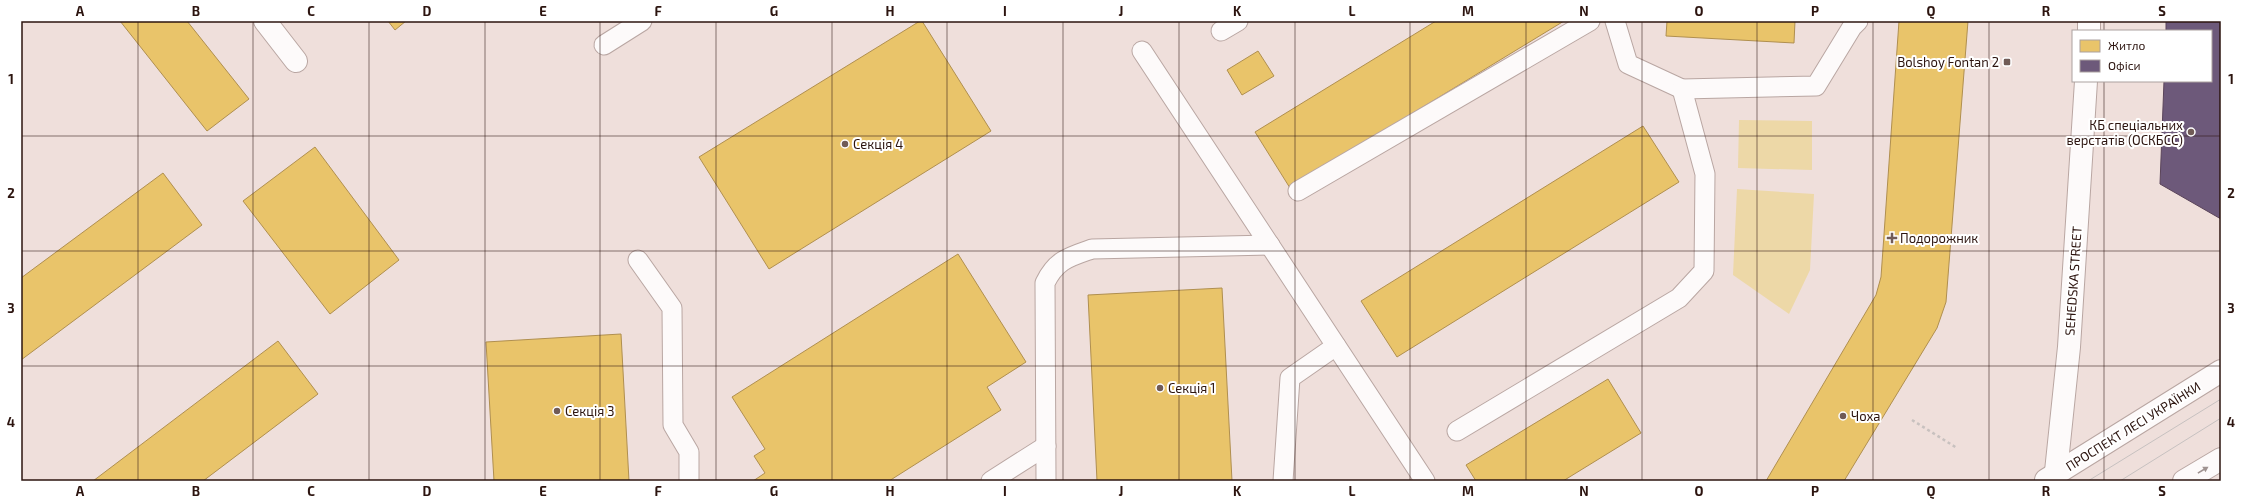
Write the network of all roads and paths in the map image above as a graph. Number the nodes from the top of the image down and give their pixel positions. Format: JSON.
{"nodes":[{"id":1,"x":265,"y":21,"type":"edge"},
{"id":2,"x":642,"y":21,"type":"edge"},
{"id":3,"x":1238,"y":21,"type":"edge"},
{"id":4,"x":1590,"y":21,"type":"edge"},
{"id":5,"x":1615,"y":21,"type":"edge"},
{"id":6,"x":1858,"y":21,"type":"edge"},
{"id":7,"x":1221,"y":31,"type":"dead end"},
{"id":8,"x":604,"y":44,"type":"dead end"},
{"id":9,"x":1142,"y":51,"type":"dead end"},
{"id":10,"x":296,"y":61,"type":"dead end"},
{"id":11,"x":2086,"y":82,"type":"edge"},
{"id":12,"x":1682,"y":89,"type":"junction"},
{"id":13,"x":1298,"y":191,"type":"dead end"},
{"id":14,"x":1270,"y":245,"type":"junction"},
{"id":15,"x":638,"y":260,"type":"dead end"},
{"id":16,"x":1336,"y":346,"type":"junction"},
{"id":17,"x":2221,"y":371,"type":"edge"},
{"id":18,"x":1912,"y":420,"type":"dead end"},
{"id":19,"x":1457,"y":431,"type":"dead end"},
{"id":20,"x":1046,"y":446,"type":"junction"},
{"id":21,"x":1957,"y":448,"type":"dead end"},
{"id":22,"x":2221,"y":459,"type":"edge"},
{"id":23,"x":2051,"y":479,"type":"edge"},
{"id":24,"x":689,"y":481,"type":"edge"},
{"id":25,"x":991,"y":481,"type":"edge"},
{"id":26,"x":1046,"y":481,"type":"edge"},
{"id":27,"x":1283,"y":481,"type":"edge"},
{"id":28,"x":1425,"y":481,"type":"edge"},
{"id":29,"x":2184,"y":481,"type":"edge"}],
"edges":[{"from":1,"to":10,"type":"main road"},
{"from":2,"to":8,"type":"lane"},
{"from":3,"to":7,"type":"lane"},
{"from":4,"to":13,"type":"lane"},
{"from":5,"to":12,"type":"lane"},
{"from":6,"to":12,"type":"lane"},
{"from":9,"to":14,"type":"lane"},
{"from":11,"to":23,"type":"main road","name":"SEHEDSKA STREET"},
{"from":12,"to":19,"type":"lane"},
{"from":14,"to":16,"type":"lane"},
{"from":14,"to":20,"type":"lane"},
{"from":15,"to":24,"type":"lane"},
{"from":16,"to":27,"type":"lane"},
{"from":16,"to":28,"type":"lane"},
{"from":17,"to":23,"type":"main road","name":"ПРОСПЕКТ ЛЕСІ УКРАЇНКИ"},
{"from":18,"to":21,"type":"path"},
{"from":20,"to":25,"type":"lane"},
{"from":20,"to":26,"type":"lane"},
{"from":29,"to":22,"type":"main road","one_way":true}]}
